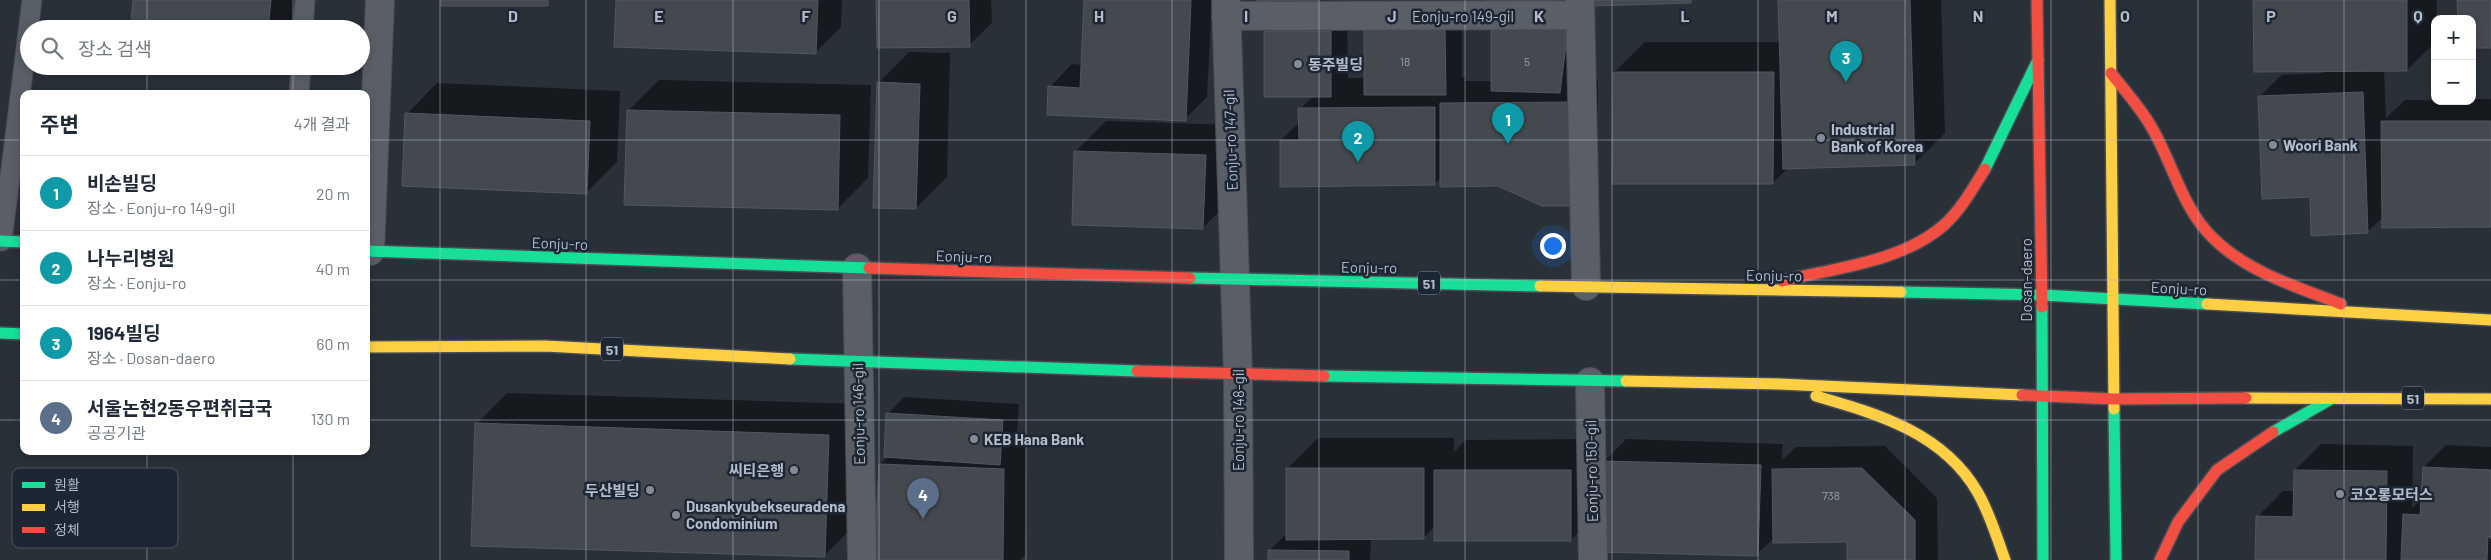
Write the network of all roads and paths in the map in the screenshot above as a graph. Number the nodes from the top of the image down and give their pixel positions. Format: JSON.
{"nodes":[{"id":1,"x":32,"y":0,"type":"edge"},
{"id":2,"x":305,"y":0,"type":"edge"},
{"id":3,"x":380,"y":0,"type":"edge"},
{"id":4,"x":2037,"y":0,"type":"edge"},
{"id":5,"x":2110,"y":0,"type":"edge"},
{"id":6,"x":1226,"y":8,"type":"edge"},
{"id":7,"x":1580,"y":8,"type":"edge"},
{"id":8,"x":30,"y":20,"type":"edge"},
{"id":9,"x":304,"y":20,"type":"edge"},
{"id":10,"x":2038,"y":60,"type":"junction"},
{"id":11,"x":2111,"y":73,"type":"junction"},
{"id":12,"x":24,"y":75,"type":"edge"},
{"id":13,"x":300,"y":75,"type":"edge"},
{"id":14,"x":22,"y":90,"type":"edge"},
{"id":15,"x":299,"y":90,"type":"edge"},
{"id":16,"x":20,"y":111,"type":"edge"},
{"id":17,"x":370,"y":209,"type":"edge"},
{"id":18,"x":1,"y":241,"type":"edge"},
{"id":19,"x":20,"y":242,"type":"edge"},
{"id":20,"x":370,"y":251,"type":"edge"},
{"id":21,"x":857,"y":268,"type":"junction"},
{"id":22,"x":1235,"y":280,"type":"junction"},
{"id":23,"x":1586,"y":286,"type":"junction"},
{"id":24,"x":1748,"y":289,"type":"junction"},
{"id":25,"x":2042,"y":295,"type":"junction"},
{"id":26,"x":2113,"y":300,"type":"junction"},
{"id":27,"x":2363,"y":313,"type":"junction"},
{"id":28,"x":2491,"y":320,"type":"edge"},
{"id":29,"x":0,"y":332,"type":"edge"},
{"id":30,"x":20,"y":334,"type":"edge"},
{"id":31,"x":370,"y":347,"type":"edge"},
{"id":32,"x":857,"y":362,"type":"junction"},
{"id":33,"x":1238,"y":374,"type":"junction"},
{"id":34,"x":1590,"y":382,"type":"junction"},
{"id":35,"x":1779,"y":384,"type":"junction"},
{"id":36,"x":2041,"y":396,"type":"junction"},
{"id":37,"x":2336,"y":397,"type":"junction"},
{"id":38,"x":2114,"y":399,"type":"junction"},
{"id":39,"x":2491,"y":399,"type":"edge"},
{"id":40,"x":862,"y":560,"type":"edge"},
{"id":41,"x":1239,"y":560,"type":"edge"},
{"id":42,"x":1593,"y":560,"type":"edge"},
{"id":43,"x":2005,"y":560,"type":"edge"},
{"id":44,"x":2043,"y":560,"type":"edge"},
{"id":45,"x":2116,"y":560,"type":"edge"},
{"id":46,"x":2160,"y":560,"type":"edge"}],
"edges":[{"from":1,"to":8,"type":"lane"},
{"from":2,"to":9,"type":"lane"},
{"from":3,"to":17,"type":"street"},
{"from":4,"to":10,"type":"main road","name":"Dosan-daero"},
{"from":5,"to":11,"type":"main road"},
{"from":6,"to":7,"type":"street","name":"Eonju-ro 149-gil"},
{"from":6,"to":22,"type":"street","name":"Eonju-ro 147-gil"},
{"from":7,"to":23,"type":"street","name":"Eonju-ro 149-gil"},
{"from":10,"to":24,"type":"main road"},
{"from":10,"to":25,"type":"main road","name":"Dosan-daero"},
{"from":11,"to":26,"type":"main road"},
{"from":11,"to":27,"type":"main road"},
{"from":12,"to":14,"type":"lane"},
{"from":13,"to":15,"type":"lane"},
{"from":16,"to":18,"type":"lane"},
{"from":18,"to":19,"type":"main road"},
{"from":20,"to":21,"type":"main road","name":"Eonju-ro","number":"51"},
{"from":21,"to":22,"type":"main road","name":"Eonju-ro","number":"51"},
{"from":21,"to":32,"type":"street","name":"Eonju-ro 146-gil"},
{"from":22,"to":23,"type":"main road","name":"Eonju-ro","number":"51"},
{"from":22,"to":33,"type":"street","name":"Eonju-ro 148-gil"},
{"from":23,"to":24,"type":"main road","name":"Eonju-ro","number":"51"},
{"from":24,"to":25,"type":"main road","name":"Eonju-ro","number":"51"},
{"from":25,"to":26,"type":"main road","name":"Eonju-ro","number":"51"},
{"from":25,"to":36,"type":"main road","name":"Dosan-daero"},
{"from":26,"to":27,"type":"main road","name":"Eonju-ro","number":"51"},
{"from":26,"to":38,"type":"main road"},
{"from":27,"to":28,"type":"main road","name":"Eonju-ro","number":"51"},
{"from":29,"to":30,"type":"main road"},
{"from":31,"to":32,"type":"main road","number":"51"},
{"from":32,"to":33,"type":"main road","number":"51"},
{"from":32,"to":40,"type":"street","name":"Eonju-ro 146-gil"},
{"from":33,"to":34,"type":"main road","number":"51"},
{"from":33,"to":41,"type":"street","name":"Eonju-ro 148-gil"},
{"from":34,"to":35,"type":"main road","number":"51"},
{"from":34,"to":42,"type":"street","name":"Eonju-ro 150-gil"},
{"from":35,"to":36,"type":"main road","number":"51"},
{"from":35,"to":43,"type":"main road"},
{"from":36,"to":38,"type":"main road","number":"51"},
{"from":36,"to":44,"type":"main road","name":"Dosan-daero"},
{"from":37,"to":38,"type":"main road","number":"51"},
{"from":37,"to":39,"type":"main road","number":"51"},
{"from":37,"to":46,"type":"main road"},
{"from":38,"to":45,"type":"main road"}]}
